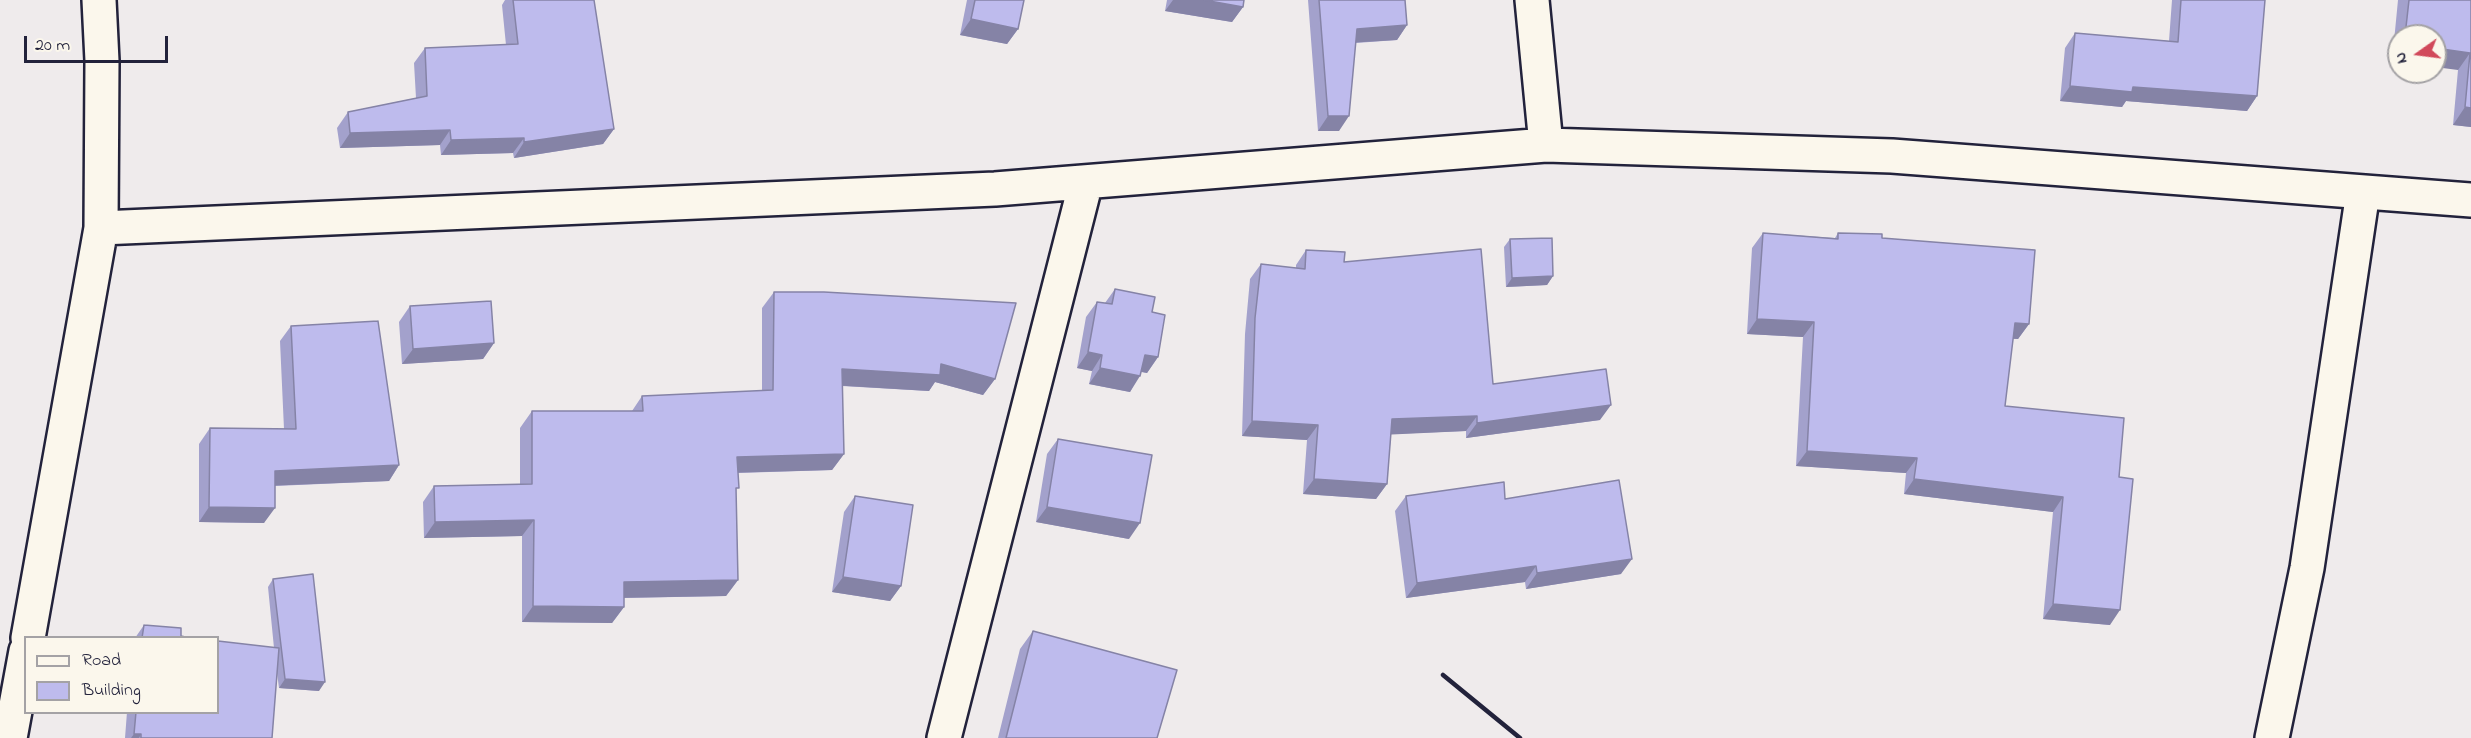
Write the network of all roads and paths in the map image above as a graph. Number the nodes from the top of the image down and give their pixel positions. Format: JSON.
{"nodes":[{"id":1,"x":99,"y":0,"type":"edge"},
{"id":2,"x":1532,"y":0,"type":"edge"},
{"id":3,"x":1546,"y":145,"type":"junction"},
{"id":4,"x":1086,"y":182,"type":"junction"},
{"id":5,"x":2363,"y":192,"type":"junction"},
{"id":6,"x":2471,"y":200,"type":"edge"},
{"id":7,"x":101,"y":228,"type":"junction"},
{"id":8,"x":28,"y":636,"type":"edge"},
{"id":9,"x":24,"y":662,"type":"edge"},
{"id":10,"x":10,"y":738,"type":"edge"},
{"id":11,"x":944,"y":738,"type":"edge"},
{"id":12,"x":2272,"y":738,"type":"edge"}],
"edges":[{"from":1,"to":7,"type":"street"},
{"from":2,"to":3,"type":"street"},
{"from":3,"to":4,"type":"street"},
{"from":3,"to":5,"type":"street"},
{"from":4,"to":7,"type":"street"},
{"from":4,"to":11,"type":"street"},
{"from":5,"to":6,"type":"street"},
{"from":5,"to":12,"type":"street"},
{"from":7,"to":8,"type":"street"},
{"from":9,"to":10,"type":"street"}]}
